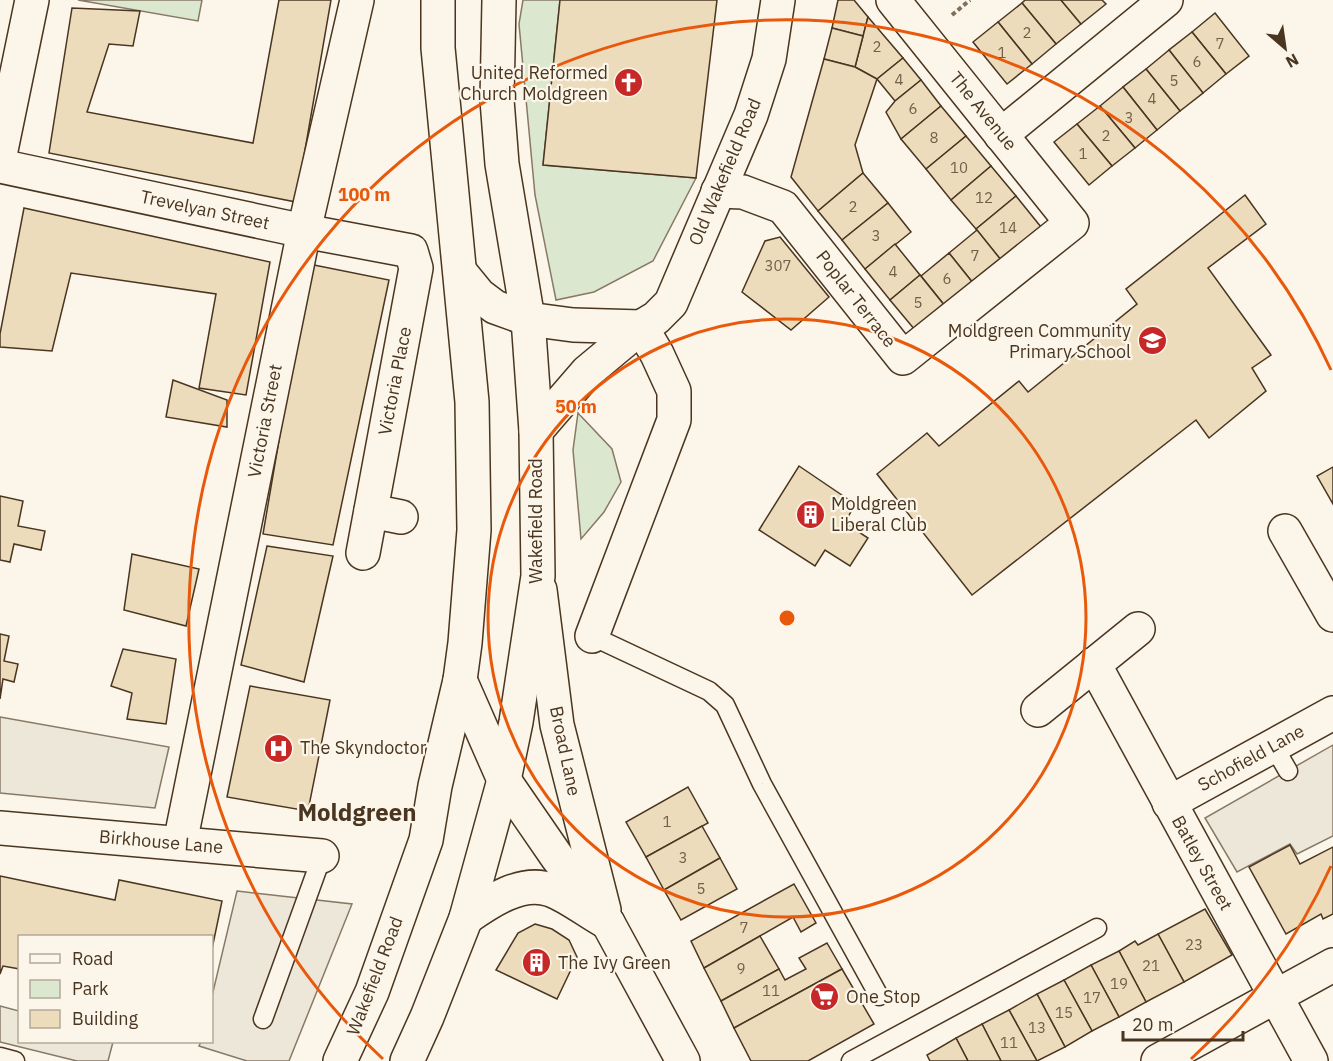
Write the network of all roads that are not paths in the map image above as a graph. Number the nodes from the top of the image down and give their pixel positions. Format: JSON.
{"nodes":[{"id":1,"x":32,"y":0,"type":"edge"},
{"id":2,"x":357,"y":0,"type":"edge"},
{"id":3,"x":438,"y":0,"type":"edge"},
{"id":4,"x":499,"y":0,"type":"edge"},
{"id":5,"x":778,"y":0,"type":"edge"},
{"id":6,"x":893,"y":0,"type":"edge"},
{"id":7,"x":1166,"y":0,"type":"edge"},
{"id":8,"x":1001,"y":135,"type":"junction"},
{"id":9,"x":0,"y":155,"type":"edge"},
{"id":10,"x":0,"y":166,"type":"edge"},
{"id":11,"x":718,"y":191,"type":"junction"},
{"id":12,"x":1072,"y":223,"type":"joint"},
{"id":13,"x":304,"y":231,"type":"junction"},
{"id":14,"x":411,"y":251,"type":"joint"},
{"id":15,"x":461,"y":273,"type":"junction"},
{"id":16,"x":528,"y":319,"type":"junction"},
{"id":17,"x":641,"y":327,"type":"junction"},
{"id":18,"x":536,"y":431,"type":"junction"},
{"id":19,"x":1285,"y":531,"type":"dead end"},
{"id":20,"x":363,"y":553,"type":"dead end"},
{"id":21,"x":538,"y":576,"type":"junction"},
{"id":22,"x":1333,"y":615,"type":"edge"},
{"id":23,"x":1138,"y":629,"type":"dead end"},
{"id":24,"x":592,"y":636,"type":"joint"},
{"id":25,"x":1094,"y":664,"type":"junction"},
{"id":26,"x":460,"y":680,"type":"junction"},
{"id":27,"x":1038,"y":710,"type":"dead end"},
{"id":28,"x":1333,"y":713,"type":"edge"},
{"id":29,"x":504,"y":780,"type":"junction"},
{"id":30,"x":1169,"y":803,"type":"junction"},
{"id":31,"x":0,"y":828,"type":"edge"},
{"id":32,"x":180,"y":843,"type":"junction"},
{"id":33,"x":322,"y":856,"type":"joint"},
{"id":34,"x":466,"y":918,"type":"junction"},
{"id":35,"x":608,"y":923,"type":"junction"},
{"id":36,"x":1097,"y":928,"type":"dead end"},
{"id":37,"x":1333,"y":966,"type":"edge"},
{"id":38,"x":879,"y":996,"type":"dead end"},
{"id":39,"x":1276,"y":997,"type":"junction"},
{"id":40,"x":263,"y":1019,"type":"dead end"},
{"id":41,"x":0,"y":1057,"type":"edge"},
{"id":42,"x":15,"y":1061,"type":"edge"},
{"id":43,"x":340,"y":1061,"type":"edge"},
{"id":44,"x":407,"y":1061,"type":"edge"},
{"id":45,"x":683,"y":1061,"type":"edge"},
{"id":46,"x":851,"y":1061,"type":"edge"},
{"id":47,"x":1158,"y":1061,"type":"edge"},
{"id":48,"x":1311,"y":1061,"type":"edge"}],
"edges":[{"from":1,"to":9,"type":"main road"},
{"from":2,"to":13,"type":"main road","name":"Victoria Street"},
{"from":3,"to":15,"type":"main road","name":"Wakefield Road"},
{"from":4,"to":16,"type":"main road","name":"Wakefield Road"},
{"from":5,"to":11,"type":"main road","name":"Old Wakefield Road"},
{"from":6,"to":8,"type":"main road","name":"The Avenue"},
{"from":7,"to":8,"type":"main road"},
{"from":8,"to":12,"type":"main road","name":"The Avenue"},
{"from":10,"to":13,"type":"main road","name":"Trevelyan Street"},
{"from":11,"to":12,"type":"main road","name":"Poplar Terrace"},
{"from":11,"to":17,"type":"main road","name":"Old Wakefield Road"},
{"from":13,"to":14,"type":"main road","name":"Trevelyan Street"},
{"from":13,"to":32,"type":"main road","name":"Victoria Street"},
{"from":14,"to":20,"type":"main road","name":"Victoria Place"},
{"from":15,"to":16,"type":"main road"},
{"from":15,"to":26,"type":"main road","name":"Wakefield Road"},
{"from":16,"to":17,"type":"main road"},
{"from":16,"to":18,"type":"main road","name":"Wakefield Road"},
{"from":17,"to":18,"type":"main road","name":"Old Wakefield Road"},
{"from":17,"to":24,"type":"main road"},
{"from":18,"to":21,"type":"main road","name":"Wakefield Road"},
{"from":19,"to":22,"type":"main road"},
{"from":21,"to":29,"type":"main road","name":"Wakefield Road"},
{"from":21,"to":35,"type":"main road","name":"Broad Lane"},
{"from":23,"to":25,"type":"main road"},
{"from":24,"to":38,"type":"lane"},
{"from":25,"to":27,"type":"main road"},
{"from":25,"to":30,"type":"main road","name":"Batley Street"},
{"from":26,"to":29,"type":"main road","name":"Broad Lane"},
{"from":26,"to":43,"type":"main road","name":"Wakefield Road"},
{"from":28,"to":30,"type":"main road","name":"Schofield Lane"},
{"from":29,"to":34,"type":"main road","name":"Wakefield Road"},
{"from":29,"to":35,"type":"main road","name":"Broad Lane"},
{"from":30,"to":39,"type":"main road","name":"Batley Street"},
{"from":31,"to":32,"type":"main road","name":"Birkhouse Lane"},
{"from":32,"to":33,"type":"main road","name":"Birkhouse Lane"},
{"from":33,"to":40,"type":"lane"},
{"from":34,"to":35,"type":"main road"},
{"from":34,"to":44,"type":"main road","name":"Wakefield Road"},
{"from":35,"to":45,"type":"main road","name":"Broad Lane"},
{"from":36,"to":46,"type":"lane"},
{"from":37,"to":39,"type":"main road"},
{"from":39,"to":47,"type":"main road"},
{"from":39,"to":48,"type":"main road","name":"Batley Street"},
{"from":41,"to":42,"type":"lane"}]}
